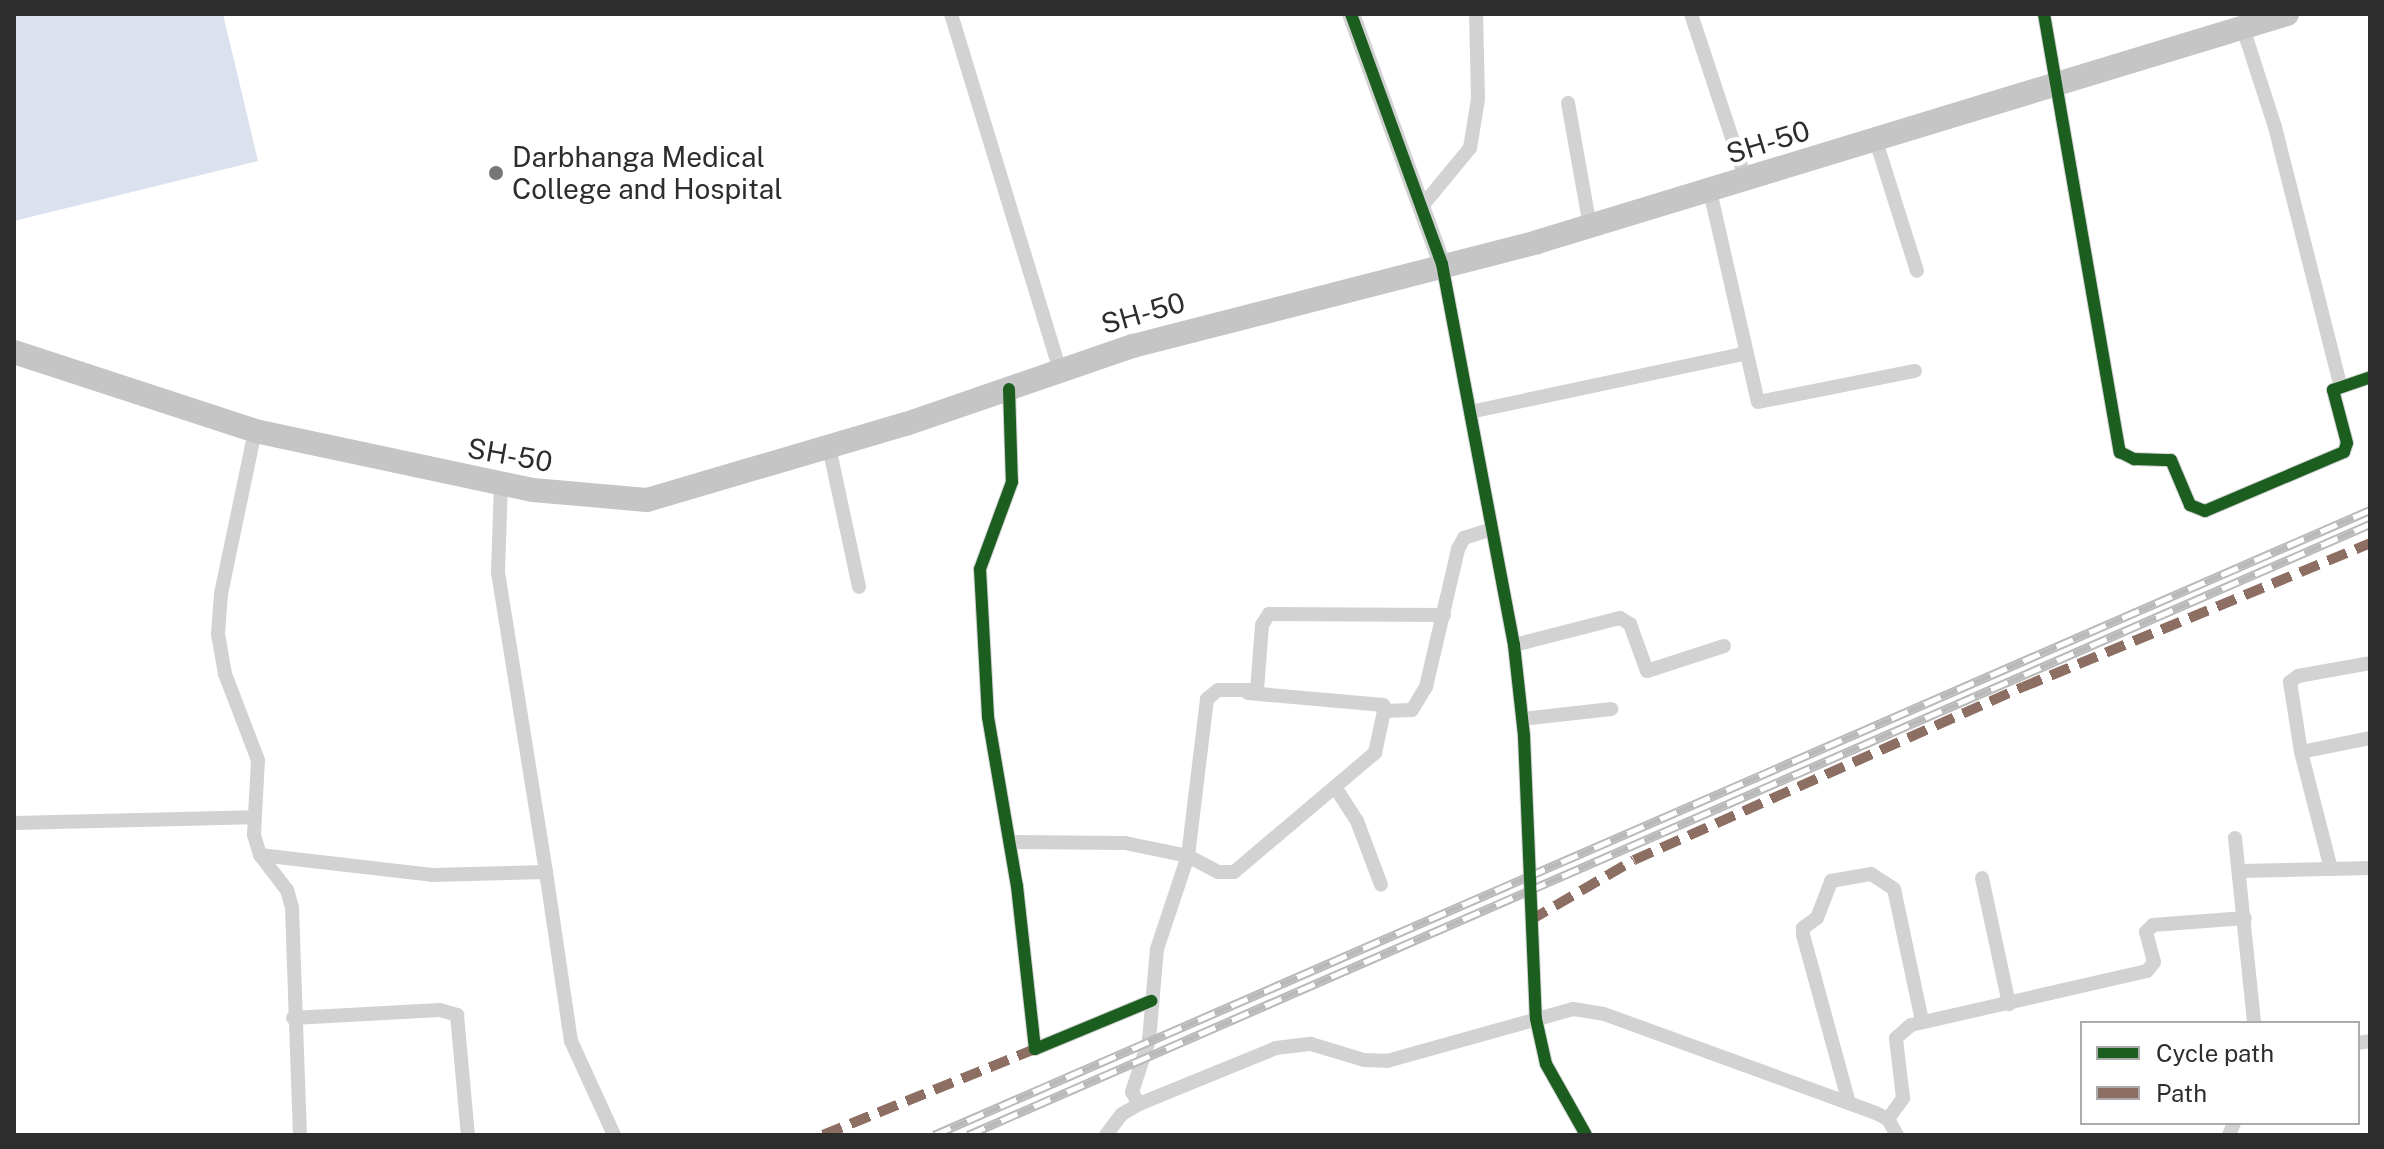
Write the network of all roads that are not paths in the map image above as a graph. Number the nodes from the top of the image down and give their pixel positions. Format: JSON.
{"nodes":[{"id":1,"x":951,"y":14,"type":"edge"},
{"id":2,"x":1351,"y":14,"type":"edge"},
{"id":3,"x":1476,"y":14,"type":"edge"},
{"id":4,"x":1691,"y":14,"type":"edge"},
{"id":5,"x":2044,"y":14,"type":"edge"},
{"id":6,"x":2287,"y":14,"type":"edge"},
{"id":7,"x":2243,"y":28,"type":"junction"},
{"id":8,"x":2055,"y":86,"type":"junction"},
{"id":9,"x":1568,"y":103,"type":"dead end"},
{"id":10,"x":1876,"y":141,"type":"junction"},
{"id":11,"x":1746,"y":180,"type":"junction"},
{"id":12,"x":1710,"y":191,"type":"junction"},
{"id":13,"x":1423,"y":205,"type":"junction"},
{"id":14,"x":1590,"y":226,"type":"junction"},
{"id":15,"x":1442,"y":264,"type":"junction"},
{"id":16,"x":1917,"y":271,"type":"dead end"},
{"id":17,"x":14,"y":352,"type":"edge"},
{"id":18,"x":1747,"y":353,"type":"junction"},
{"id":19,"x":1060,"y":371,"type":"junction"},
{"id":20,"x":1915,"y":371,"type":"dead end"},
{"id":21,"x":2370,"y":377,"type":"edge"},
{"id":22,"x":2340,"y":384,"type":"junction"},
{"id":23,"x":1009,"y":389,"type":"junction"},
{"id":24,"x":1470,"y":412,"type":"junction"},
{"id":25,"x":255,"y":431,"type":"junction"},
{"id":26,"x":829,"y":447,"type":"junction"},
{"id":27,"x":501,"y":484,"type":"junction"},
{"id":28,"x":1491,"y":529,"type":"junction"},
{"id":29,"x":859,"y":587,"type":"dead end"},
{"id":30,"x":1444,"y":615,"type":"junction"},
{"id":31,"x":1514,"y":645,"type":"junction"},
{"id":32,"x":1724,"y":646,"type":"dead end"},
{"id":33,"x":2370,"y":663,"type":"edge"},
{"id":34,"x":1244,"y":693,"type":"junction"},
{"id":35,"x":1383,"y":705,"type":"dead end"},
{"id":36,"x":1611,"y":709,"type":"dead end"},
{"id":37,"x":1522,"y":719,"type":"junction"},
{"id":38,"x":2370,"y":738,"type":"edge"},
{"id":39,"x":2301,"y":752,"type":"junction"},
{"id":40,"x":1335,"y":787,"type":"junction"},
{"id":41,"x":253,"y":817,"type":"junction"},
{"id":42,"x":14,"y":823,"type":"edge"},
{"id":43,"x":2235,"y":838,"type":"dead end"},
{"id":44,"x":1010,"y":842,"type":"junction"},
{"id":45,"x":260,"y":855,"type":"junction"},
{"id":46,"x":1188,"y":856,"type":"junction"},
{"id":47,"x":2330,"y":865,"type":"junction"},
{"id":48,"x":2370,"y":868,"type":"edge"},
{"id":49,"x":2239,"y":871,"type":"junction"},
{"id":50,"x":546,"y":872,"type":"junction"},
{"id":51,"x":1982,"y":878,"type":"dead end"},
{"id":52,"x":1381,"y":885,"type":"dead end"},
{"id":53,"x":2245,"y":918,"type":"junction"},
{"id":54,"x":1151,"y":1001,"type":"junction"},
{"id":55,"x":2009,"y":1004,"type":"junction"},
{"id":56,"x":293,"y":1018,"type":"junction"},
{"id":57,"x":1536,"y":1019,"type":"junction"},
{"id":58,"x":1922,"y":1021,"type":"junction"},
{"id":59,"x":2254,"y":1021,"type":"edge"},
{"id":60,"x":1849,"y":1103,"type":"junction"},
{"id":61,"x":1139,"y":1104,"type":"junction"},
{"id":62,"x":1888,"y":1119,"type":"junction"},
{"id":63,"x":300,"y":1135,"type":"edge"},
{"id":64,"x":468,"y":1135,"type":"edge"},
{"id":65,"x":614,"y":1135,"type":"edge"},
{"id":66,"x":1106,"y":1135,"type":"edge"},
{"id":67,"x":1586,"y":1135,"type":"edge"},
{"id":68,"x":1897,"y":1135,"type":"edge"}],
"edges":[{"from":1,"to":19,"type":"street"},
{"from":2,"to":13,"type":"street"},
{"from":3,"to":13,"type":"street"},
{"from":4,"to":11,"type":"street"},
{"from":5,"to":8,"type":"street"},
{"from":6,"to":7,"type":"main road","name":"SH-50"},
{"from":7,"to":8,"type":"main road","name":"SH-50"},
{"from":7,"to":22,"type":"street"},
{"from":8,"to":10,"type":"main road","name":"SH-50"},
{"from":8,"to":22,"type":"street"},
{"from":9,"to":14,"type":"street"},
{"from":10,"to":11,"type":"main road","name":"SH-50"},
{"from":10,"to":16,"type":"street"},
{"from":11,"to":12,"type":"main road","name":"SH-50"},
{"from":12,"to":14,"type":"main road","name":"SH-50"},
{"from":12,"to":18,"type":"street"},
{"from":13,"to":15,"type":"street"},
{"from":14,"to":15,"type":"main road","name":"SH-50"},
{"from":15,"to":19,"type":"main road","name":"SH-50"},
{"from":15,"to":24,"type":"street"},
{"from":17,"to":25,"type":"main road","name":"SH-50"},
{"from":18,"to":20,"type":"street"},
{"from":18,"to":24,"type":"street"},
{"from":19,"to":23,"type":"main road","name":"SH-50"},
{"from":21,"to":22,"type":"street"},
{"from":23,"to":26,"type":"main road","name":"SH-50"},
{"from":23,"to":44,"type":"street"},
{"from":24,"to":28,"type":"street"},
{"from":25,"to":27,"type":"main road","name":"SH-50"},
{"from":25,"to":41,"type":"street"},
{"from":26,"to":27,"type":"main road","name":"SH-50"},
{"from":26,"to":29,"type":"street"},
{"from":27,"to":50,"type":"street"},
{"from":28,"to":30,"type":"street"},
{"from":28,"to":31,"type":"street"},
{"from":30,"to":34,"type":"street"},
{"from":30,"to":40,"type":"street"},
{"from":31,"to":32,"type":"street"},
{"from":31,"to":37,"type":"street"},
{"from":33,"to":39,"type":"street"},
{"from":34,"to":35,"type":"street"},
{"from":34,"to":46,"type":"street"},
{"from":36,"to":37,"type":"street"},
{"from":37,"to":57,"type":"street"},
{"from":38,"to":39,"type":"street"},
{"from":39,"to":47,"type":"street"},
{"from":40,"to":46,"type":"street"},
{"from":40,"to":52,"type":"street"},
{"from":41,"to":42,"type":"street"},
{"from":41,"to":45,"type":"street"},
{"from":43,"to":49,"type":"street"},
{"from":44,"to":46,"type":"street"},
{"from":44,"to":54,"type":"street"},
{"from":45,"to":50,"type":"street"},
{"from":45,"to":56,"type":"street"},
{"from":46,"to":54,"type":"street"},
{"from":47,"to":48,"type":"street"},
{"from":47,"to":49,"type":"street"},
{"from":49,"to":53,"type":"street"},
{"from":50,"to":65,"type":"street"},
{"from":51,"to":55,"type":"street"},
{"from":53,"to":55,"type":"street"},
{"from":53,"to":59,"type":"street"},
{"from":54,"to":61,"type":"street"},
{"from":55,"to":58,"type":"street"},
{"from":56,"to":63,"type":"street"},
{"from":56,"to":64,"type":"street"},
{"from":57,"to":60,"type":"street"},
{"from":57,"to":61,"type":"street"},
{"from":57,"to":67,"type":"street"},
{"from":58,"to":60,"type":"street"},
{"from":58,"to":62,"type":"street"},
{"from":60,"to":62,"type":"street"},
{"from":61,"to":66,"type":"street"},
{"from":62,"to":68,"type":"street"}]}
